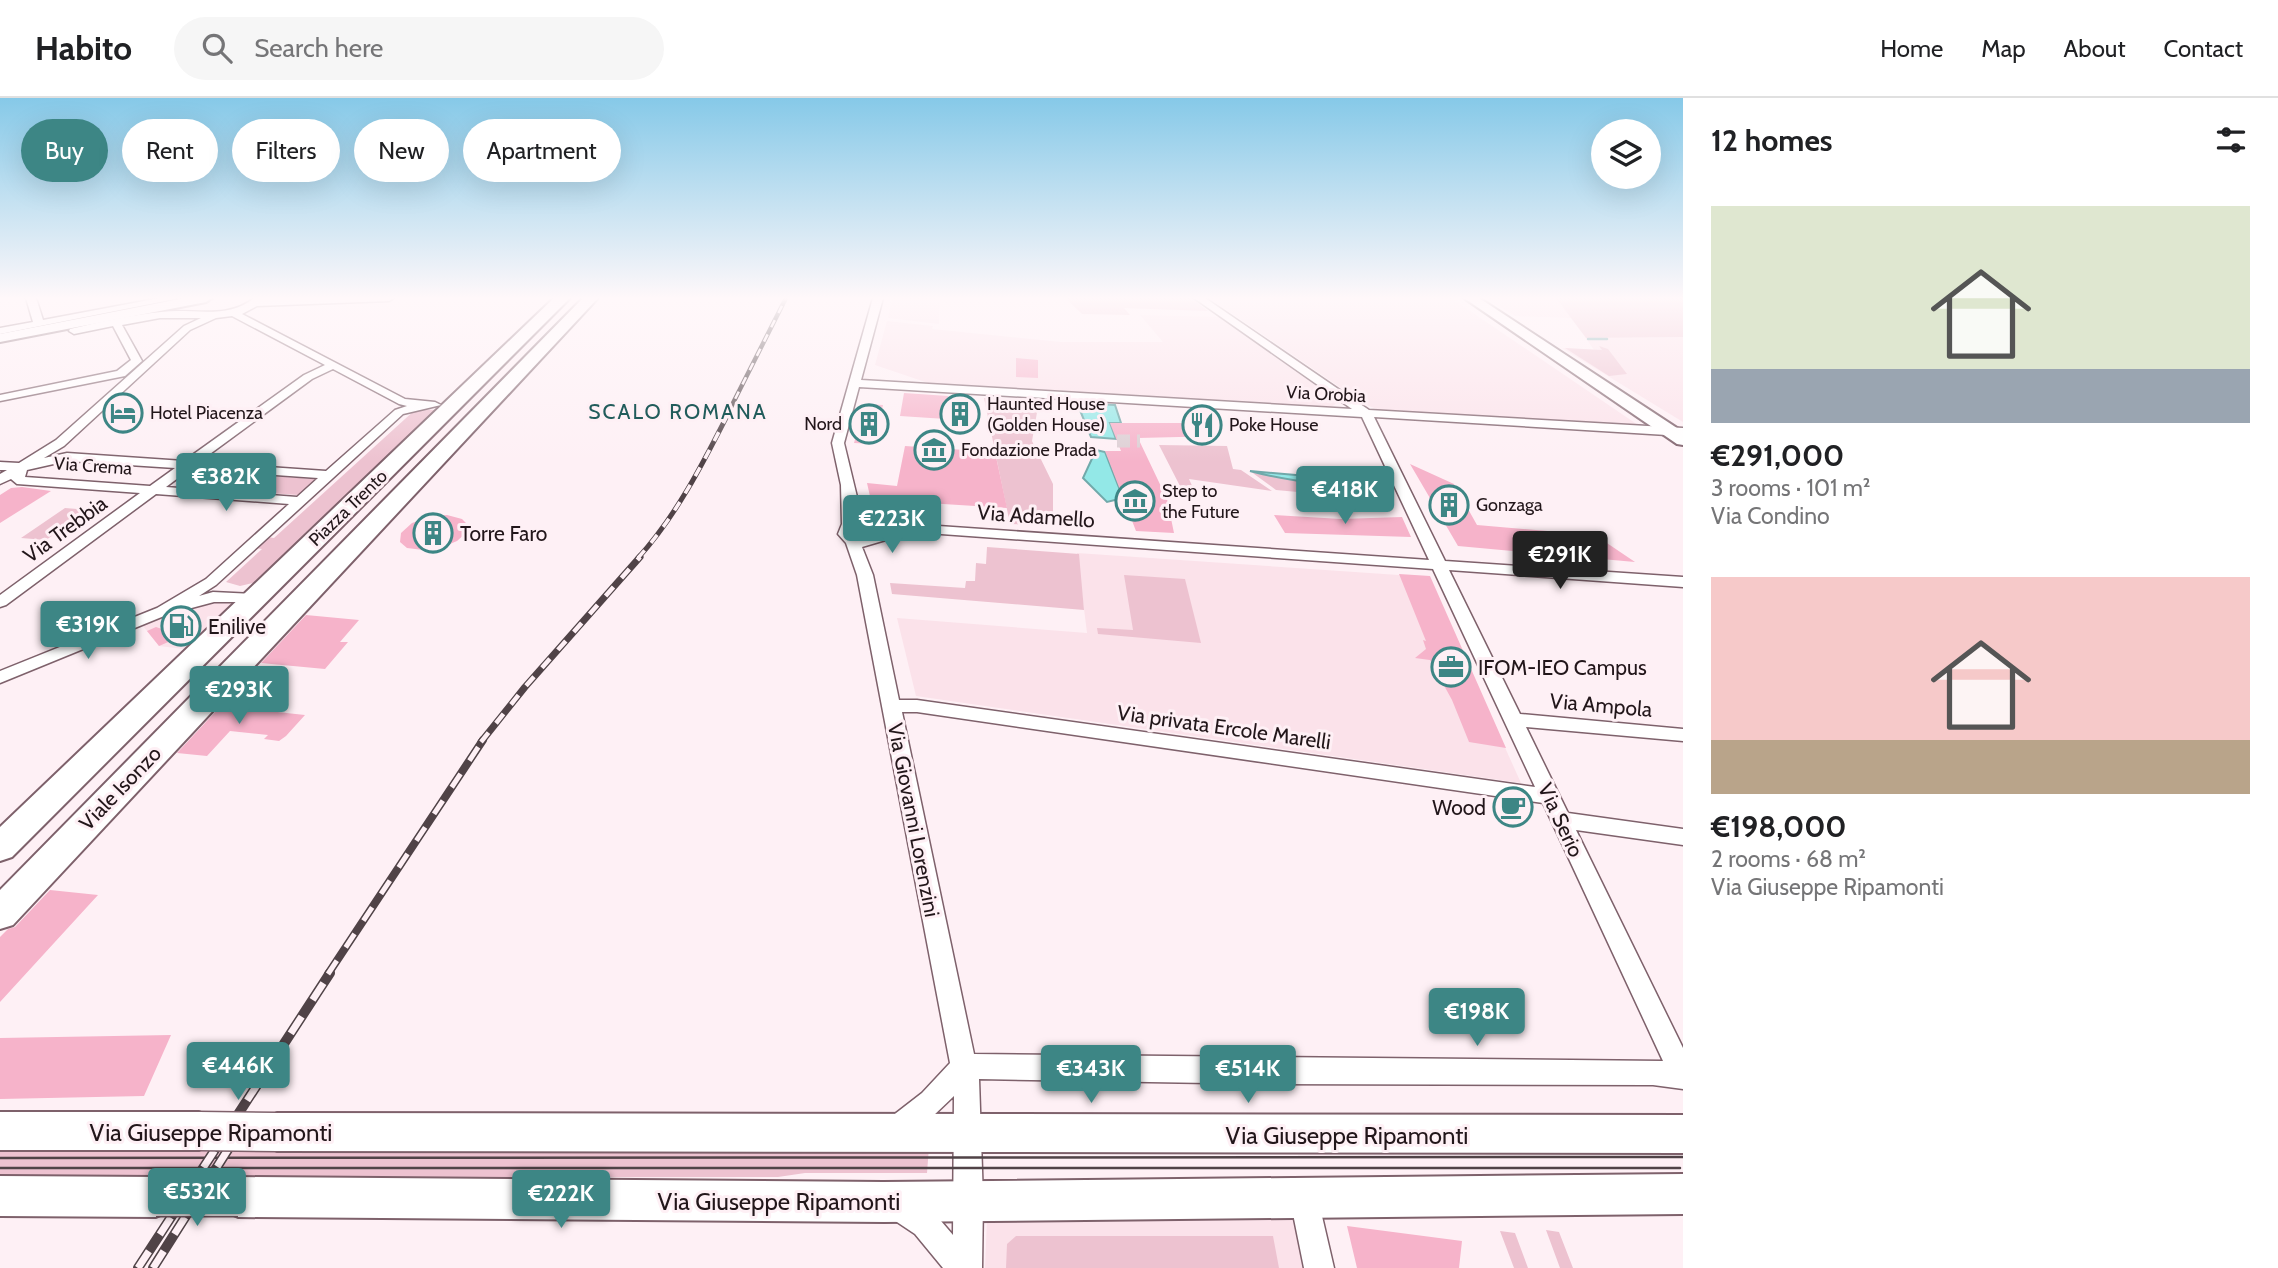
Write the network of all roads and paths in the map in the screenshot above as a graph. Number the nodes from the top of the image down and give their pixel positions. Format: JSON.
{"nodes":[{"id":1,"x":133,"y":353,"type":"edge"},
{"id":2,"x":160,"y":353,"type":"edge"},
{"id":3,"x":309,"y":353,"type":"edge"},
{"id":4,"x":502,"y":353,"type":"edge"},
{"id":5,"x":538,"y":353,"type":"edge"},
{"id":6,"x":862,"y":353,"type":"edge"},
{"id":7,"x":1278,"y":353,"type":"edge"},
{"id":8,"x":1552,"y":353,"type":"edge"},
{"id":9,"x":135,"y":356,"type":"junction"},
{"id":10,"x":156,"y":356,"type":"junction"},
{"id":11,"x":333,"y":365,"type":"junction"},
{"id":12,"x":857,"y":370,"type":"junction"},
{"id":13,"x":892,"y":379,"type":"junction"},
{"id":14,"x":853,"y":383,"type":"junction"},
{"id":15,"x":880,"y":385,"type":"junction"},
{"id":16,"x":938,"y":390,"type":"junction"},
{"id":17,"x":0,"y":398,"type":"edge"},
{"id":18,"x":444,"y":405,"type":"junction"},
{"id":19,"x":401,"y":407,"type":"junction"},
{"id":20,"x":485,"y":408,"type":"junction"},
{"id":21,"x":1367,"y":414,"type":"junction"},
{"id":22,"x":1680,"y":432,"type":"edge"},
{"id":23,"x":67,"y":457,"type":"junction"},
{"id":24,"x":0,"y":466,"type":"edge"},
{"id":25,"x":187,"y":466,"type":"junction"},
{"id":26,"x":21,"y":467,"type":"junction"},
{"id":27,"x":329,"y":475,"type":"junction"},
{"id":28,"x":0,"y":480,"type":"edge"},
{"id":29,"x":29,"y":481,"type":"junction"},
{"id":30,"x":846,"y":487,"type":"junction"},
{"id":31,"x":154,"y":490,"type":"junction"},
{"id":32,"x":300,"y":501,"type":"junction"},
{"id":33,"x":865,"y":519,"type":"junction"},
{"id":34,"x":849,"y":524,"type":"junction"},
{"id":35,"x":888,"y":530,"type":"junction"},
{"id":36,"x":853,"y":542,"type":"junction"},
{"id":37,"x":870,"y":544,"type":"junction"},
{"id":38,"x":1439,"y":565,"type":"junction"},
{"id":39,"x":865,"y":575,"type":"junction"},
{"id":40,"x":211,"y":582,"type":"junction"},
{"id":41,"x":1683,"y":582,"type":"edge"},
{"id":42,"x":223,"y":596,"type":"junction"},
{"id":43,"x":254,"y":599,"type":"junction"},
{"id":44,"x":0,"y":602,"type":"edge"},
{"id":45,"x":299,"y":602,"type":"junction"},
{"id":46,"x":163,"y":611,"type":"junction"},
{"id":47,"x":0,"y":677,"type":"edge"},
{"id":48,"x":892,"y":706,"type":"junction"},
{"id":49,"x":1514,"y":720,"type":"junction"},
{"id":50,"x":1683,"y":735,"type":"edge"},
{"id":51,"x":1550,"y":797,"type":"junction"},
{"id":52,"x":1560,"y":820,"type":"junction"},
{"id":53,"x":1683,"y":837,"type":"edge"},
{"id":54,"x":0,"y":848,"type":"edge"},
{"id":55,"x":0,"y":914,"type":"edge"},
{"id":56,"x":964,"y":1066,"type":"junction"},
{"id":57,"x":1683,"y":1076,"type":"edge"},
{"id":58,"x":0,"y":1131,"type":"edge"},
{"id":59,"x":886,"y":1134,"type":"junction"},
{"id":60,"x":969,"y":1134,"type":"junction"},
{"id":61,"x":1683,"y":1134,"type":"edge"},
{"id":62,"x":1683,"y":1194,"type":"edge"},
{"id":63,"x":0,"y":1196,"type":"edge"},
{"id":64,"x":1304,"y":1199,"type":"junction"},
{"id":65,"x":969,"y":1200,"type":"junction"},
{"id":66,"x":884,"y":1202,"type":"junction"},
{"id":67,"x":964,"y":1268,"type":"edge"},
{"id":68,"x":1319,"y":1268,"type":"edge"}],
"edges":[{"from":1,"to":9,"type":"street"},
{"from":2,"to":10,"type":"street"},
{"from":3,"to":11,"type":"street"},
{"from":4,"to":18,"type":"main road"},
{"from":5,"to":20,"type":"main road"},
{"from":6,"to":12,"type":"street","name":"Via Giovanni Lorenzini"},
{"from":7,"to":21,"type":"street"},
{"from":8,"to":22,"type":"street"},
{"from":9,"to":10,"type":"street"},
{"from":9,"to":17,"type":"street"},
{"from":10,"to":26,"type":"street"},
{"from":11,"to":19,"type":"street"},
{"from":11,"to":25,"type":"street"},
{"from":12,"to":13,"type":"street"},
{"from":12,"to":14,"type":"street","name":"Via Giovanni Lorenzini"},
{"from":13,"to":15,"type":"street"},
{"from":13,"to":16,"type":"street"},
{"from":14,"to":15,"type":"street"},
{"from":14,"to":30,"type":"street","name":"Via Giovanni Lorenzini"},
{"from":15,"to":16,"type":"street"},
{"from":16,"to":21,"type":"street","name":"Via Orobia"},
{"from":18,"to":19,"type":"street"},
{"from":18,"to":20,"type":"main road"},
{"from":18,"to":43,"type":"main road","name":"Piazza Trento"},
{"from":19,"to":27,"type":"street","name":"Piazza Trento"},
{"from":20,"to":45,"type":"main road","name":"Piazza Trento"},
{"from":21,"to":22,"type":"street","name":"Via Orobia"},
{"from":21,"to":38,"type":"street","name":"Via Serio"},
{"from":23,"to":25,"type":"street","name":"Via Crema"},
{"from":23,"to":26,"type":"street","name":"Via Crema"},
{"from":23,"to":29,"type":"street","name":"Via Crema"},
{"from":24,"to":26,"type":"street","name":"Via Crema"},
{"from":25,"to":27,"type":"street","name":"Via Crema"},
{"from":25,"to":31,"type":"street","name":"Via Crema"},
{"from":26,"to":28,"type":"street"},
{"from":26,"to":29,"type":"street","name":"Via Crema"},
{"from":27,"to":32,"type":"street","name":"Piazza Trento"},
{"from":29,"to":31,"type":"street","name":"Via Crema"},
{"from":30,"to":33,"type":"street","name":"Via Giovanni Lorenzini"},
{"from":30,"to":34,"type":"street","name":"Via Giovanni Lorenzini"},
{"from":31,"to":32,"type":"street","name":"Via Crema"},
{"from":31,"to":44,"type":"street","name":"Via Trebbia"},
{"from":32,"to":40,"type":"street","name":"Piazza Trento"},
{"from":33,"to":34,"type":"street"},
{"from":33,"to":35,"type":"street"},
{"from":34,"to":36,"type":"street","name":"Via Giovanni Lorenzini"},
{"from":35,"to":37,"type":"street"},
{"from":35,"to":38,"type":"street","name":"Via Adamello"},
{"from":36,"to":37,"type":"street"},
{"from":36,"to":39,"type":"street","name":"Via Giovanni Lorenzini"},
{"from":37,"to":39,"type":"street","name":"Via Giovanni Lorenzini"},
{"from":38,"to":41,"type":"street","name":"Via Adamello"},
{"from":38,"to":49,"type":"street","name":"Via Serio"},
{"from":39,"to":48,"type":"street","name":"Via Giovanni Lorenzini"},
{"from":40,"to":42,"type":"street"},
{"from":40,"to":46,"type":"street","name":"Piazza Trento"},
{"from":42,"to":43,"type":"street"},
{"from":42,"to":46,"type":"street"},
{"from":43,"to":45,"type":"main road"},
{"from":43,"to":54,"type":"main road","name":"Viale Isonzo"},
{"from":45,"to":55,"type":"main road","name":"Viale Isonzo"},
{"from":46,"to":47,"type":"street"},
{"from":48,"to":51,"type":"street","name":"Via privata Ercole Marelli"},
{"from":48,"to":56,"type":"street","name":"Via Giovanni Lorenzini"},
{"from":49,"to":50,"type":"street","name":"Via Ampola"},
{"from":49,"to":51,"type":"street","name":"Via Serio"},
{"from":51,"to":52,"type":"street","name":"Via Serio"},
{"from":52,"to":53,"type":"street"},
{"from":52,"to":57,"type":"street","name":"Via Serio"},
{"from":56,"to":57,"type":"street"},
{"from":56,"to":59,"type":"street"},
{"from":56,"to":60,"type":"street","name":"Via Giovanni Lorenzini"},
{"from":58,"to":59,"type":"street","name":"Via Giuseppe Ripamonti","bridge":true},
{"from":59,"to":60,"type":"street","name":"Via Giuseppe Ripamonti"},
{"from":60,"to":61,"type":"street","name":"Via Giuseppe Ripamonti"},
{"from":60,"to":65,"type":"street"},
{"from":62,"to":64,"type":"street","name":"Via Giuseppe Ripamonti"},
{"from":63,"to":66,"type":"street","name":"Via Giuseppe Ripamonti","bridge":true},
{"from":64,"to":65,"type":"street","name":"Via Giuseppe Ripamonti"},
{"from":64,"to":68,"type":"street"},
{"from":65,"to":66,"type":"street","name":"Via Giuseppe Ripamonti"},
{"from":65,"to":67,"type":"street"},
{"from":66,"to":67,"type":"street"}]}
